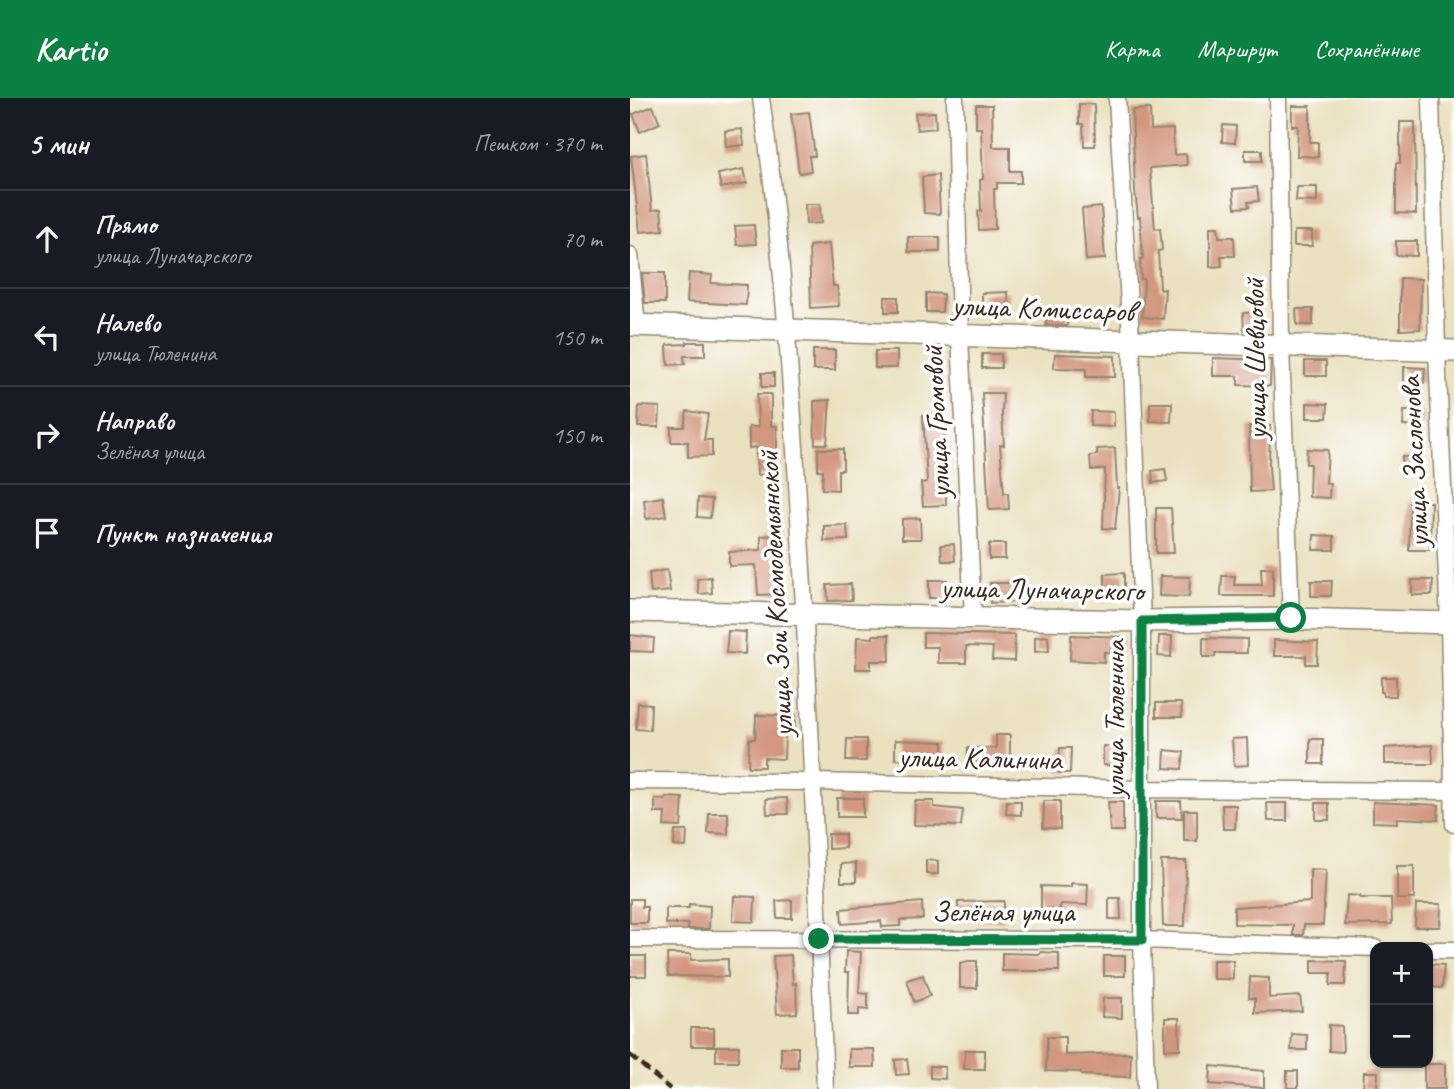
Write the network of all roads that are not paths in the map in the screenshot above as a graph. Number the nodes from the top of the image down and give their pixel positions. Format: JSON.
{"nodes":[{"id":1,"x":761,"y":98,"type":"edge"},
{"id":2,"x":955,"y":98,"type":"edge"},
{"id":3,"x":1117,"y":98,"type":"edge"},
{"id":4,"x":1278,"y":98,"type":"edge"},
{"id":5,"x":1431,"y":98,"type":"edge"},
{"id":6,"x":630,"y":255,"type":"edge"},
{"id":7,"x":633,"y":326,"type":"edge"},
{"id":8,"x":788,"y":331,"type":"junction"},
{"id":9,"x":960,"y":335,"type":"junction"},
{"id":10,"x":1131,"y":340,"type":"junction"},
{"id":11,"x":1281,"y":345,"type":"junction"},
{"id":12,"x":1446,"y":351,"type":"edge"},
{"id":13,"x":630,"y":611,"type":"edge"},
{"id":14,"x":805,"y":615,"type":"junction"},
{"id":15,"x":973,"y":618,"type":"junction"},
{"id":16,"x":1291,"y":618,"type":"junction"},
{"id":17,"x":1142,"y":621,"type":"junction"},
{"id":18,"x":1452,"y":623,"type":"edge"},
{"id":19,"x":630,"y":781,"type":"edge"},
{"id":20,"x":814,"y":782,"type":"junction"},
{"id":21,"x":1141,"y":789,"type":"junction"},
{"id":22,"x":1453,"y":791,"type":"edge"},
{"id":23,"x":1454,"y":824,"type":"edge"},
{"id":24,"x":630,"y":939,"type":"edge"},
{"id":25,"x":819,"y":939,"type":"junction"},
{"id":26,"x":1142,"y":940,"type":"junction"},
{"id":27,"x":1370,"y":948,"type":"edge"},
{"id":28,"x":1433,"y":950,"type":"edge"},
{"id":29,"x":1454,"y":950,"type":"edge"},
{"id":30,"x":825,"y":1089,"type":"edge"},
{"id":31,"x":1146,"y":1089,"type":"edge"}],
"edges":[{"from":1,"to":8,"type":"street","name":"улица Зои Космодемьянской"},
{"from":2,"to":9,"type":"street","name":"улица Громовой"},
{"from":3,"to":10,"type":"street","name":"улица Тюленина"},
{"from":4,"to":11,"type":"street","name":"улица Шевцовой"},
{"from":5,"to":12,"type":"street","name":"улица Заслонова"},
{"from":6,"to":7,"type":"street"},
{"from":7,"to":8,"type":"main road","name":"улица Комиссаров"},
{"from":8,"to":9,"type":"main road","name":"улица Комиссаров"},
{"from":8,"to":14,"type":"street","name":"улица Зои Космодемьянской"},
{"from":9,"to":10,"type":"main road","name":"улица Комиссаров"},
{"from":9,"to":15,"type":"street","name":"улица Громовой"},
{"from":10,"to":11,"type":"main road","name":"улица Комиссаров"},
{"from":10,"to":17,"type":"street","name":"улица Тюленина"},
{"from":11,"to":12,"type":"main road","name":"улица Комиссаров"},
{"from":11,"to":16,"type":"street","name":"улица Шевцовой"},
{"from":12,"to":18,"type":"street","name":"улица Заслонова"},
{"from":13,"to":14,"type":"main road","name":"улица Луначарского"},
{"from":14,"to":15,"type":"main road","name":"улица Луначарского"},
{"from":14,"to":20,"type":"street","name":"улица Зои Космодемьянской"},
{"from":15,"to":17,"type":"main road","name":"улица Луначарского"},
{"from":16,"to":17,"type":"main road","name":"улица Луначарского"},
{"from":16,"to":18,"type":"main road","name":"улица Луначарского"},
{"from":17,"to":21,"type":"street","name":"улица Тюленина"},
{"from":18,"to":22,"type":"street","name":"улица Заслонова"},
{"from":19,"to":20,"type":"street","name":"улица Калинина"},
{"from":20,"to":21,"type":"street","name":"улица Калинина"},
{"from":20,"to":25,"type":"street","name":"улица Зои Космодемьянской"},
{"from":21,"to":22,"type":"street","name":"улица Калинина"},
{"from":21,"to":26,"type":"street","name":"улица Тюленина"},
{"from":22,"to":23,"type":"street","name":"улица Заслонова"},
{"from":24,"to":25,"type":"street","name":"Зелёная улица"},
{"from":25,"to":26,"type":"street","name":"Зелёная улица"},
{"from":25,"to":30,"type":"street","name":"улица Зои Космодемьянской"},
{"from":26,"to":27,"type":"street","name":"Зелёная улица"},
{"from":26,"to":31,"type":"street","name":"улица Тюленина"},
{"from":28,"to":29,"type":"street"}]}
